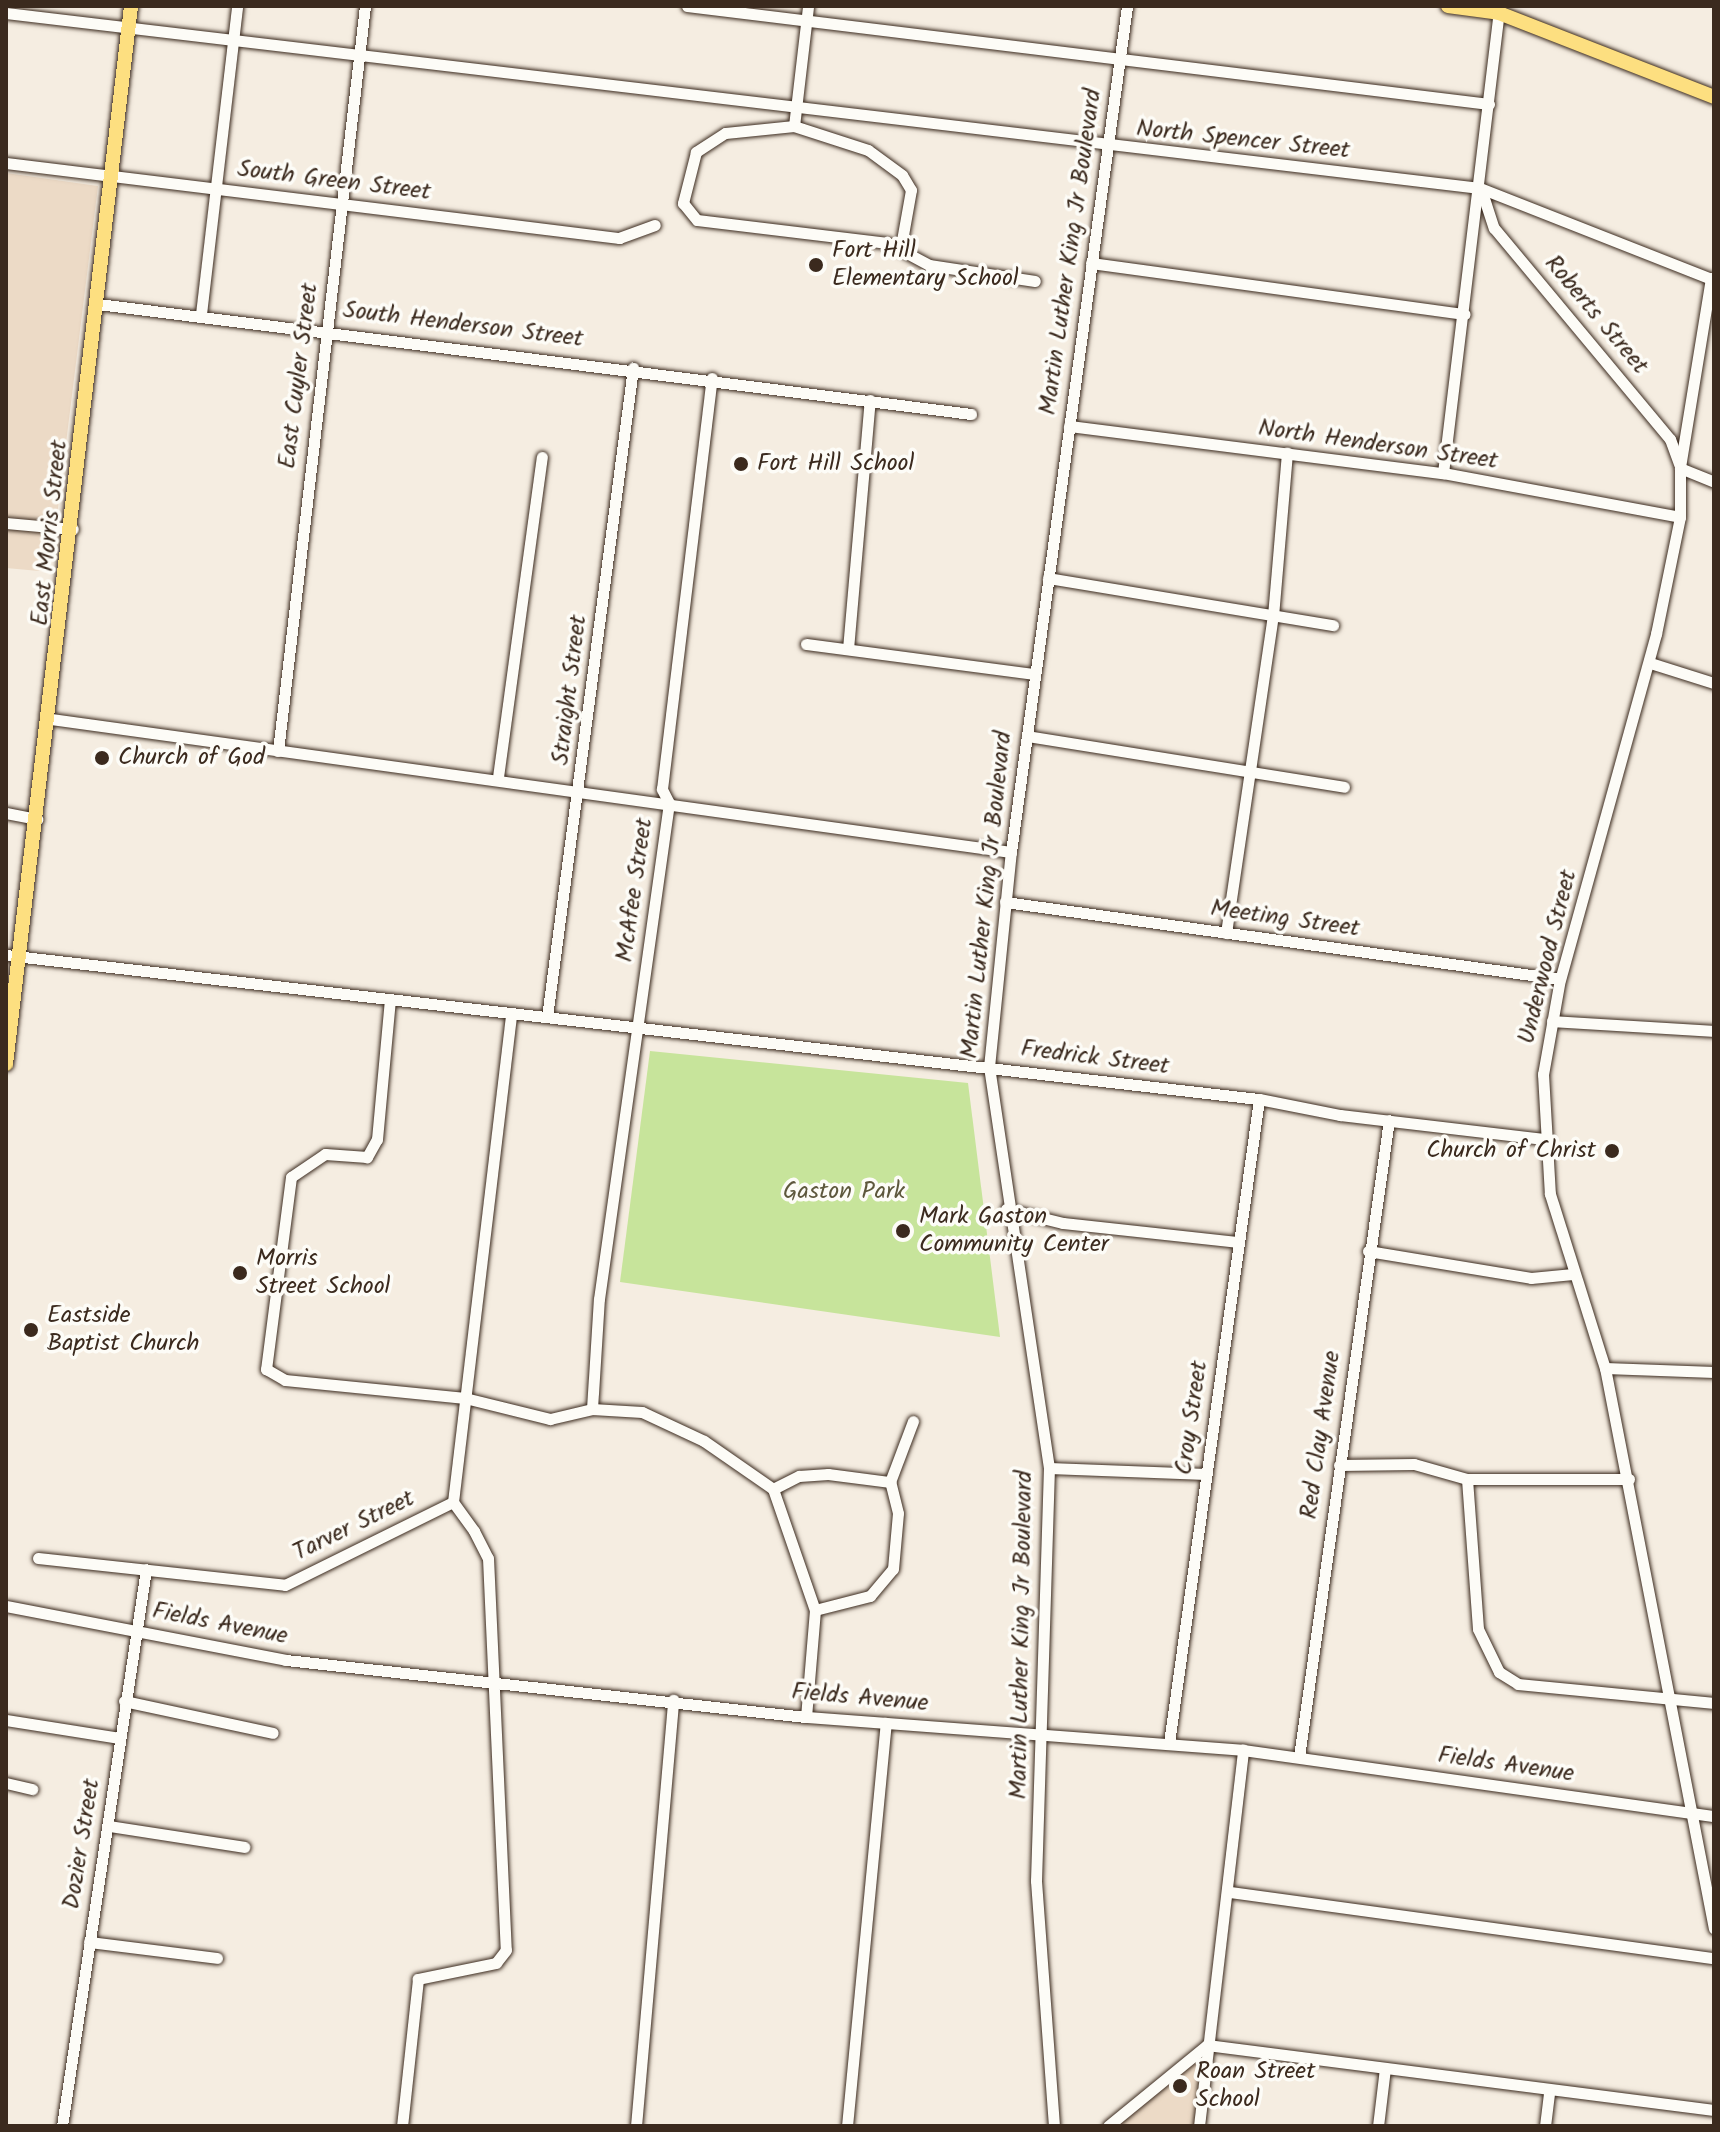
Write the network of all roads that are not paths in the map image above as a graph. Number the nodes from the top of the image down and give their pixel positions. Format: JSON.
{"nodes":[{"id":1,"x":131,"y":6,"type":"edge"},
{"id":2,"x":237,"y":6,"type":"edge"},
{"id":3,"x":365,"y":6,"type":"edge"},
{"id":4,"x":687,"y":6,"type":"edge"},
{"id":5,"x":808,"y":6,"type":"edge"},
{"id":6,"x":1127,"y":6,"type":"edge"},
{"id":7,"x":1448,"y":6,"type":"edge"},
{"id":8,"x":1499,"y":9,"type":"edge"},
{"id":9,"x":6,"y":13,"type":"edge"},
{"id":10,"x":806,"y":21,"type":"junction"},
{"id":11,"x":128,"y":30,"type":"junction"},
{"id":12,"x":232,"y":42,"type":"junction"},
{"id":13,"x":360,"y":57,"type":"junction"},
{"id":14,"x":1119,"y":60,"type":"junction"},
{"id":15,"x":1714,"y":97,"type":"edge"},
{"id":16,"x":1489,"y":104,"type":"junction"},
{"id":17,"x":796,"y":106,"type":"junction"},
{"id":18,"x":794,"y":126,"type":"junction"},
{"id":19,"x":1107,"y":148,"type":"junction"},
{"id":20,"x":6,"y":163,"type":"edge"},
{"id":21,"x":112,"y":176,"type":"junction"},
{"id":22,"x":214,"y":187,"type":"junction"},
{"id":23,"x":1480,"y":188,"type":"junction"},
{"id":24,"x":341,"y":204,"type":"junction"},
{"id":25,"x":655,"y":225,"type":"dead end"},
{"id":26,"x":901,"y":246,"type":"junction"},
{"id":27,"x":1091,"y":263,"type":"junction"},
{"id":28,"x":1712,"y":279,"type":"edge"},
{"id":29,"x":1035,"y":281,"type":"dead end"},
{"id":30,"x":98,"y":304,"type":"junction"},
{"id":31,"x":201,"y":314,"type":"junction"},
{"id":32,"x":1465,"y":314,"type":"junction"},
{"id":33,"x":326,"y":330,"type":"junction"},
{"id":34,"x":633,"y":368,"type":"junction"},
{"id":35,"x":712,"y":378,"type":"junction"},
{"id":36,"x":870,"y":400,"type":"junction"},
{"id":37,"x":971,"y":414,"type":"dead end"},
{"id":38,"x":1069,"y":426,"type":"junction"},
{"id":39,"x":1287,"y":453,"type":"junction"},
{"id":40,"x":542,"y":457,"type":"dead end"},
{"id":41,"x":1680,"y":468,"type":"junction"},
{"id":42,"x":1443,"y":473,"type":"junction"},
{"id":43,"x":1714,"y":482,"type":"edge"},
{"id":44,"x":1680,"y":517,"type":"junction"},
{"id":45,"x":6,"y":523,"type":"edge"},
{"id":46,"x":73,"y":529,"type":"junction"},
{"id":47,"x":1048,"y":578,"type":"junction"},
{"id":48,"x":1273,"y":616,"type":"junction"},
{"id":49,"x":1333,"y":625,"type":"dead end"},
{"id":50,"x":806,"y":644,"type":"dead end"},
{"id":51,"x":848,"y":649,"type":"junction"},
{"id":52,"x":1650,"y":663,"type":"junction"},
{"id":53,"x":1035,"y":674,"type":"junction"},
{"id":54,"x":1714,"y":683,"type":"edge"},
{"id":55,"x":51,"y":719,"type":"junction"},
{"id":56,"x":1027,"y":736,"type":"junction"},
{"id":57,"x":278,"y":751,"type":"junction"},
{"id":58,"x":1247,"y":771,"type":"junction"},
{"id":59,"x":498,"y":777,"type":"junction"},
{"id":60,"x":1344,"y":787,"type":"dead end"},
{"id":61,"x":579,"y":789,"type":"junction"},
{"id":62,"x":669,"y":803,"type":"junction"},
{"id":63,"x":6,"y":813,"type":"edge"},
{"id":64,"x":37,"y":819,"type":"junction"},
{"id":65,"x":1011,"y":852,"type":"junction"},
{"id":66,"x":1005,"y":902,"type":"junction"},
{"id":67,"x":1226,"y":933,"type":"junction"},
{"id":68,"x":13,"y":956,"type":"edge"},
{"id":69,"x":1560,"y":979,"type":"junction"},
{"id":70,"x":390,"y":999,"type":"junction"},
{"id":71,"x":511,"y":1013,"type":"junction"},
{"id":72,"x":547,"y":1017,"type":"junction"},
{"id":73,"x":1552,"y":1021,"type":"junction"},
{"id":74,"x":638,"y":1027,"type":"junction"},
{"id":75,"x":1714,"y":1031,"type":"edge"},
{"id":76,"x":6,"y":1064,"type":"edge"},
{"id":77,"x":989,"y":1067,"type":"junction"},
{"id":78,"x":1259,"y":1099,"type":"junction"},
{"id":79,"x":1389,"y":1120,"type":"junction"},
{"id":80,"x":1544,"y":1139,"type":"junction"},
{"id":81,"x":1006,"y":1209,"type":"junction"},
{"id":82,"x":1239,"y":1242,"type":"junction"},
{"id":83,"x":1368,"y":1251,"type":"junction"},
{"id":84,"x":1573,"y":1274,"type":"junction"},
{"id":85,"x":1605,"y":1368,"type":"junction"},
{"id":86,"x":1714,"y":1372,"type":"edge"},
{"id":87,"x":465,"y":1398,"type":"junction"},
{"id":88,"x":592,"y":1409,"type":"junction"},
{"id":89,"x":913,"y":1421,"type":"dead end"},
{"id":90,"x":1339,"y":1465,"type":"junction"},
{"id":91,"x":1049,"y":1468,"type":"junction"},
{"id":92,"x":1206,"y":1474,"type":"junction"},
{"id":93,"x":1467,"y":1479,"type":"junction"},
{"id":94,"x":1629,"y":1479,"type":"junction"},
{"id":95,"x":890,"y":1482,"type":"junction"},
{"id":96,"x":773,"y":1489,"type":"junction"},
{"id":97,"x":453,"y":1502,"type":"junction"},
{"id":98,"x":38,"y":1558,"type":"dead end"},
{"id":99,"x":146,"y":1569,"type":"junction"},
{"id":100,"x":6,"y":1606,"type":"edge"},
{"id":101,"x":815,"y":1610,"type":"junction"},
{"id":102,"x":136,"y":1630,"type":"junction"},
{"id":103,"x":493,"y":1681,"type":"junction"},
{"id":104,"x":1669,"y":1699,"type":"junction"},
{"id":105,"x":673,"y":1700,"type":"junction"},
{"id":106,"x":124,"y":1701,"type":"junction"},
{"id":107,"x":1714,"y":1703,"type":"edge"},
{"id":108,"x":806,"y":1717,"type":"junction"},
{"id":109,"x":6,"y":1720,"type":"edge"},
{"id":110,"x":886,"y":1723,"type":"junction"},
{"id":111,"x":273,"y":1733,"type":"dead end"},
{"id":112,"x":1045,"y":1734,"type":"junction"},
{"id":113,"x":120,"y":1738,"type":"junction"},
{"id":114,"x":1169,"y":1743,"type":"junction"},
{"id":115,"x":1243,"y":1750,"type":"junction"},
{"id":116,"x":1299,"y":1757,"type":"junction"},
{"id":117,"x":6,"y":1783,"type":"edge"},
{"id":118,"x":32,"y":1789,"type":"dead end"},
{"id":119,"x":1692,"y":1814,"type":"junction"},
{"id":120,"x":1714,"y":1816,"type":"edge"},
{"id":121,"x":109,"y":1826,"type":"junction"},
{"id":122,"x":244,"y":1847,"type":"dead end"},
{"id":123,"x":1230,"y":1892,"type":"junction"},
{"id":124,"x":1714,"y":1929,"type":"edge"},
{"id":125,"x":89,"y":1942,"type":"junction"},
{"id":126,"x":217,"y":1958,"type":"dead end"},
{"id":127,"x":1714,"y":1958,"type":"edge"},
{"id":128,"x":1207,"y":2045,"type":"junction"},
{"id":129,"x":1385,"y":2068,"type":"junction"},
{"id":130,"x":1549,"y":2092,"type":"junction"},
{"id":131,"x":1714,"y":2110,"type":"edge"},
{"id":132,"x":62,"y":2126,"type":"edge"},
{"id":133,"x":402,"y":2126,"type":"edge"},
{"id":134,"x":636,"y":2126,"type":"edge"},
{"id":135,"x":847,"y":2126,"type":"edge"},
{"id":136,"x":1054,"y":2126,"type":"edge"},
{"id":137,"x":1108,"y":2126,"type":"edge"},
{"id":138,"x":1199,"y":2126,"type":"edge"},
{"id":139,"x":1378,"y":2126,"type":"edge"},
{"id":140,"x":1545,"y":2126,"type":"edge"}],
"edges":[{"from":1,"to":11,"type":"main road","name":"East Morris Street"},
{"from":2,"to":12,"type":"street"},
{"from":3,"to":13,"type":"street","name":"East Cuyler Street"},
{"from":4,"to":10,"type":"street"},
{"from":5,"to":10,"type":"street"},
{"from":6,"to":14,"type":"street","name":"Martin Luther King Jr Boulevard"},
{"from":7,"to":8,"type":"main road"},
{"from":8,"to":15,"type":"main road"},
{"from":8,"to":16,"type":"street"},
{"from":9,"to":11,"type":"street","name":"North Spencer Street"},
{"from":10,"to":14,"type":"street"},
{"from":10,"to":17,"type":"street"},
{"from":11,"to":12,"type":"street","name":"North Spencer Street"},
{"from":11,"to":21,"type":"main road","name":"East Morris Street"},
{"from":12,"to":13,"type":"street","name":"North Spencer Street"},
{"from":12,"to":22,"type":"street"},
{"from":13,"to":17,"type":"street","name":"North Spencer Street"},
{"from":13,"to":24,"type":"street","name":"East Cuyler Street"},
{"from":14,"to":16,"type":"street"},
{"from":14,"to":19,"type":"street","name":"Martin Luther King Jr Boulevard"},
{"from":16,"to":23,"type":"street"},
{"from":17,"to":18,"type":"street"},
{"from":17,"to":19,"type":"street","name":"North Spencer Street"},
{"from":18,"to":26,"type":"street"},
{"from":18,"to":26,"type":"street"},
{"from":19,"to":23,"type":"street","name":"North Spencer Street"},
{"from":19,"to":27,"type":"street","name":"Martin Luther King Jr Boulevard"},
{"from":20,"to":21,"type":"street","name":"South Green Street"},
{"from":21,"to":22,"type":"street","name":"South Green Street"},
{"from":21,"to":30,"type":"main road","name":"East Morris Street"},
{"from":22,"to":24,"type":"street","name":"South Green Street"},
{"from":22,"to":31,"type":"street"},
{"from":23,"to":28,"type":"street","name":"North Spencer Street"},
{"from":23,"to":32,"type":"street"},
{"from":23,"to":41,"type":"street","name":"Roberts Street"},
{"from":24,"to":25,"type":"street","name":"South Green Street"},
{"from":24,"to":33,"type":"street","name":"East Cuyler Street"},
{"from":26,"to":29,"type":"street"},
{"from":27,"to":32,"type":"street"},
{"from":27,"to":38,"type":"street","name":"Martin Luther King Jr Boulevard"},
{"from":28,"to":41,"type":"street","name":"Underwood Street"},
{"from":30,"to":31,"type":"street","name":"South Henderson Street"},
{"from":30,"to":46,"type":"main road","name":"East Morris Street"},
{"from":31,"to":33,"type":"street","name":"South Henderson Street"},
{"from":32,"to":42,"type":"street"},
{"from":33,"to":34,"type":"street","name":"South Henderson Street"},
{"from":33,"to":57,"type":"street","name":"East Cuyler Street"},
{"from":34,"to":35,"type":"street"},
{"from":34,"to":61,"type":"street","name":"Straight Street"},
{"from":35,"to":36,"type":"street"},
{"from":35,"to":62,"type":"street","name":"McAfee Street"},
{"from":36,"to":37,"type":"street"},
{"from":36,"to":51,"type":"street"},
{"from":38,"to":39,"type":"street","name":"North Henderson Street"},
{"from":38,"to":47,"type":"street","name":"Martin Luther King Jr Boulevard"},
{"from":39,"to":42,"type":"street","name":"North Henderson Street"},
{"from":39,"to":48,"type":"street"},
{"from":40,"to":59,"type":"street"},
{"from":41,"to":43,"type":"street"},
{"from":41,"to":44,"type":"street","name":"Underwood Street"},
{"from":42,"to":44,"type":"street","name":"North Henderson Street"},
{"from":44,"to":52,"type":"street","name":"Underwood Street"},
{"from":45,"to":46,"type":"street"},
{"from":46,"to":55,"type":"main road","name":"East Morris Street"},
{"from":47,"to":48,"type":"street"},
{"from":47,"to":53,"type":"street","name":"Martin Luther King Jr Boulevard"},
{"from":48,"to":49,"type":"street"},
{"from":48,"to":58,"type":"street"},
{"from":50,"to":51,"type":"street"},
{"from":51,"to":53,"type":"street"},
{"from":52,"to":54,"type":"street"},
{"from":52,"to":69,"type":"street","name":"Underwood Street"},
{"from":53,"to":56,"type":"street","name":"Martin Luther King Jr Boulevard"},
{"from":55,"to":57,"type":"street"},
{"from":55,"to":64,"type":"main road","name":"East Morris Street"},
{"from":56,"to":58,"type":"street"},
{"from":56,"to":65,"type":"street","name":"Martin Luther King Jr Boulevard"},
{"from":57,"to":59,"type":"street"},
{"from":58,"to":60,"type":"street"},
{"from":58,"to":67,"type":"street"},
{"from":59,"to":61,"type":"street"},
{"from":61,"to":62,"type":"street"},
{"from":61,"to":72,"type":"street","name":"Straight Street"},
{"from":62,"to":65,"type":"street"},
{"from":62,"to":74,"type":"street","name":"McAfee Street"},
{"from":63,"to":64,"type":"street"},
{"from":64,"to":68,"type":"main road","name":"East Morris Street"},
{"from":65,"to":66,"type":"street","name":"Martin Luther King Jr Boulevard"},
{"from":66,"to":67,"type":"street","name":"Meeting Street"},
{"from":66,"to":77,"type":"street","name":"Martin Luther King Jr Boulevard"},
{"from":67,"to":69,"type":"street","name":"Meeting Street"},
{"from":68,"to":70,"type":"street","name":"Fredrick Street"},
{"from":68,"to":76,"type":"main road","name":"East Morris Street"},
{"from":69,"to":73,"type":"street","name":"Underwood Street"},
{"from":70,"to":71,"type":"street","name":"Fredrick Street"},
{"from":70,"to":87,"type":"street"},
{"from":71,"to":72,"type":"street","name":"Fredrick Street"},
{"from":71,"to":87,"type":"street"},
{"from":72,"to":74,"type":"street","name":"Fredrick Street"},
{"from":73,"to":75,"type":"street"},
{"from":73,"to":80,"type":"street","name":"Underwood Street"},
{"from":74,"to":77,"type":"street","name":"Fredrick Street"},
{"from":74,"to":88,"type":"street","name":"McAfee Street"},
{"from":77,"to":78,"type":"street","name":"Fredrick Street"},
{"from":77,"to":81,"type":"street","name":"Martin Luther King Jr Boulevard"},
{"from":78,"to":79,"type":"street","name":"Fredrick Street"},
{"from":78,"to":82,"type":"street","name":"Croy Street"},
{"from":79,"to":80,"type":"street","name":"Fredrick Street"},
{"from":79,"to":83,"type":"street","name":"Red Clay Avenue"},
{"from":80,"to":84,"type":"street","name":"Underwood Street"},
{"from":81,"to":82,"type":"street"},
{"from":81,"to":91,"type":"street","name":"Martin Luther King Jr Boulevard"},
{"from":82,"to":92,"type":"street","name":"Croy Street"},
{"from":83,"to":84,"type":"street"},
{"from":83,"to":90,"type":"street","name":"Red Clay Avenue"},
{"from":84,"to":85,"type":"street","name":"Underwood Street"},
{"from":85,"to":86,"type":"street"},
{"from":85,"to":94,"type":"street","name":"Underwood Street"},
{"from":87,"to":88,"type":"street"},
{"from":87,"to":97,"type":"street"},
{"from":88,"to":96,"type":"street"},
{"from":89,"to":95,"type":"street"},
{"from":90,"to":93,"type":"street"},
{"from":90,"to":116,"type":"street","name":"Red Clay Avenue"},
{"from":91,"to":92,"type":"street"},
{"from":91,"to":112,"type":"street","name":"Martin Luther King Jr Boulevard"},
{"from":92,"to":114,"type":"street","name":"Croy Street"},
{"from":93,"to":94,"type":"street"},
{"from":93,"to":104,"type":"street"},
{"from":94,"to":104,"type":"street","name":"Underwood Street"},
{"from":95,"to":96,"type":"street"},
{"from":95,"to":101,"type":"street"},
{"from":96,"to":101,"type":"street"},
{"from":97,"to":99,"type":"street","name":"Tarver Street"},
{"from":97,"to":103,"type":"street","name":"Tarver Street"},
{"from":98,"to":99,"type":"street","name":"Tarver Street"},
{"from":99,"to":102,"type":"street","name":"Dozier Street"},
{"from":100,"to":102,"type":"street","name":"Fields Avenue"},
{"from":101,"to":108,"type":"street"},
{"from":102,"to":103,"type":"street","name":"Fields Avenue"},
{"from":102,"to":106,"type":"street","name":"Dozier Street"},
{"from":103,"to":105,"type":"street","name":"Fields Avenue"},
{"from":103,"to":133,"type":"street","name":"Tarver Street"},
{"from":104,"to":107,"type":"street"},
{"from":104,"to":119,"type":"street","name":"Underwood Street"},
{"from":105,"to":108,"type":"street","name":"Fields Avenue"},
{"from":105,"to":134,"type":"street"},
{"from":106,"to":111,"type":"street"},
{"from":106,"to":113,"type":"street","name":"Dozier Street"},
{"from":108,"to":110,"type":"street","name":"Fields Avenue"},
{"from":109,"to":113,"type":"street"},
{"from":110,"to":112,"type":"street","name":"Fields Avenue"},
{"from":110,"to":135,"type":"street"},
{"from":112,"to":114,"type":"street","name":"Fields Avenue"},
{"from":112,"to":136,"type":"street","name":"Martin Luther King Jr Boulevard"},
{"from":113,"to":121,"type":"street","name":"Dozier Street"},
{"from":114,"to":115,"type":"street","name":"Fields Avenue"},
{"from":115,"to":116,"type":"street","name":"Fields Avenue"},
{"from":115,"to":123,"type":"street"},
{"from":116,"to":119,"type":"street","name":"Fields Avenue"},
{"from":117,"to":118,"type":"street"},
{"from":119,"to":120,"type":"street","name":"Fields Avenue"},
{"from":119,"to":124,"type":"street","name":"Underwood Street"},
{"from":121,"to":122,"type":"street"},
{"from":121,"to":125,"type":"street","name":"Dozier Street"},
{"from":123,"to":127,"type":"street"},
{"from":123,"to":128,"type":"street"},
{"from":125,"to":126,"type":"street"},
{"from":125,"to":132,"type":"street","name":"Dozier Street"},
{"from":128,"to":129,"type":"street"},
{"from":128,"to":137,"type":"street"},
{"from":128,"to":138,"type":"street"},
{"from":129,"to":130,"type":"street"},
{"from":129,"to":139,"type":"street"},
{"from":130,"to":131,"type":"street"},
{"from":130,"to":140,"type":"street"}]}
